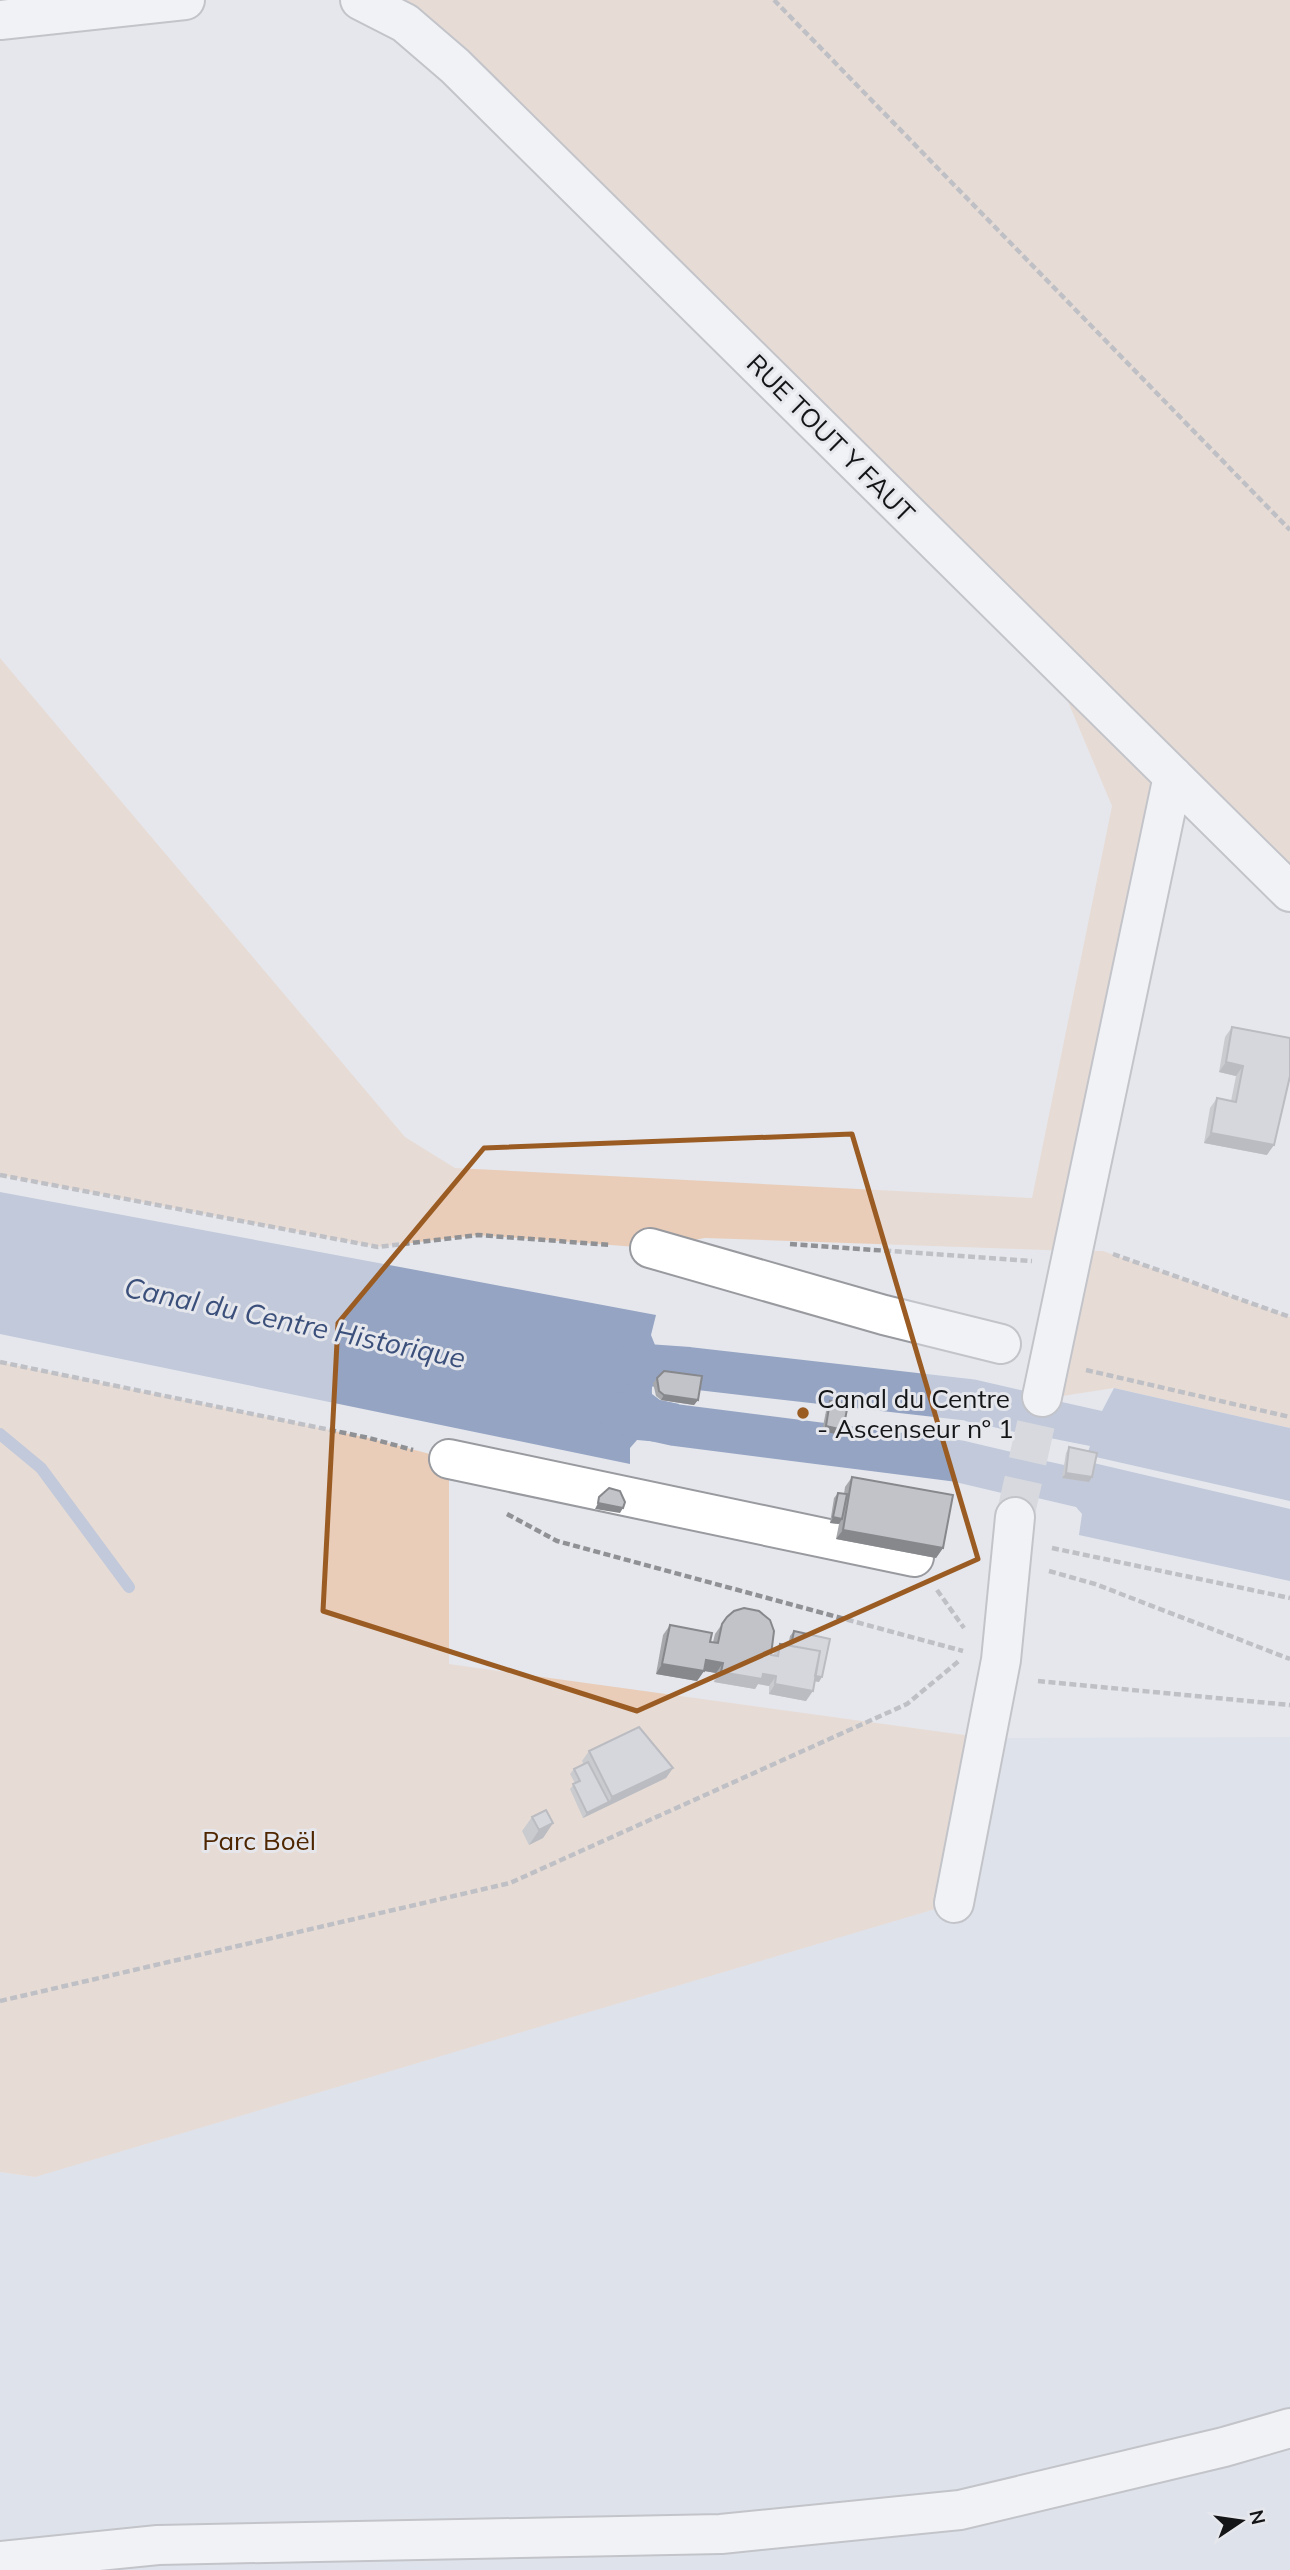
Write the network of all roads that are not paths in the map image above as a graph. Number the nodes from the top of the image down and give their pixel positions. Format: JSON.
{"nodes":[{"id":1,"x":185,"y":0,"type":"edge"},
{"id":2,"x":360,"y":0,"type":"edge"},
{"id":3,"x":0,"y":20,"type":"edge"},
{"id":4,"x":1173,"y":776,"type":"junction"},
{"id":5,"x":1290,"y":892,"type":"edge"},
{"id":6,"x":650,"y":1248,"type":"road end"},
{"id":7,"x":1001,"y":1344,"type":"dead end"},
{"id":8,"x":1042,"y":1397,"type":"tunnel mouth"},
{"id":9,"x":449,"y":1459,"type":"road end"},
{"id":10,"x":1014,"y":1517,"type":"tunnel mouth"},
{"id":11,"x":914,"y":1557,"type":"edge"},
{"id":12,"x":954,"y":1903,"type":"dead end"},
{"id":13,"x":1290,"y":2428,"type":"edge"},
{"id":14,"x":0,"y":2561,"type":"edge"}],
"edges":[{"from":1,"to":3,"type":"street"},
{"from":2,"to":4,"type":"street","name":"RUE TOUT Y FAUT"},
{"from":4,"to":5,"type":"street","name":"RUE TOUT Y FAUT"},
{"from":4,"to":8,"type":"street"},
{"from":6,"to":7,"type":"street"},
{"from":9,"to":11,"type":"street"},
{"from":10,"to":12,"type":"street"},
{"from":13,"to":14,"type":"street"}]}
